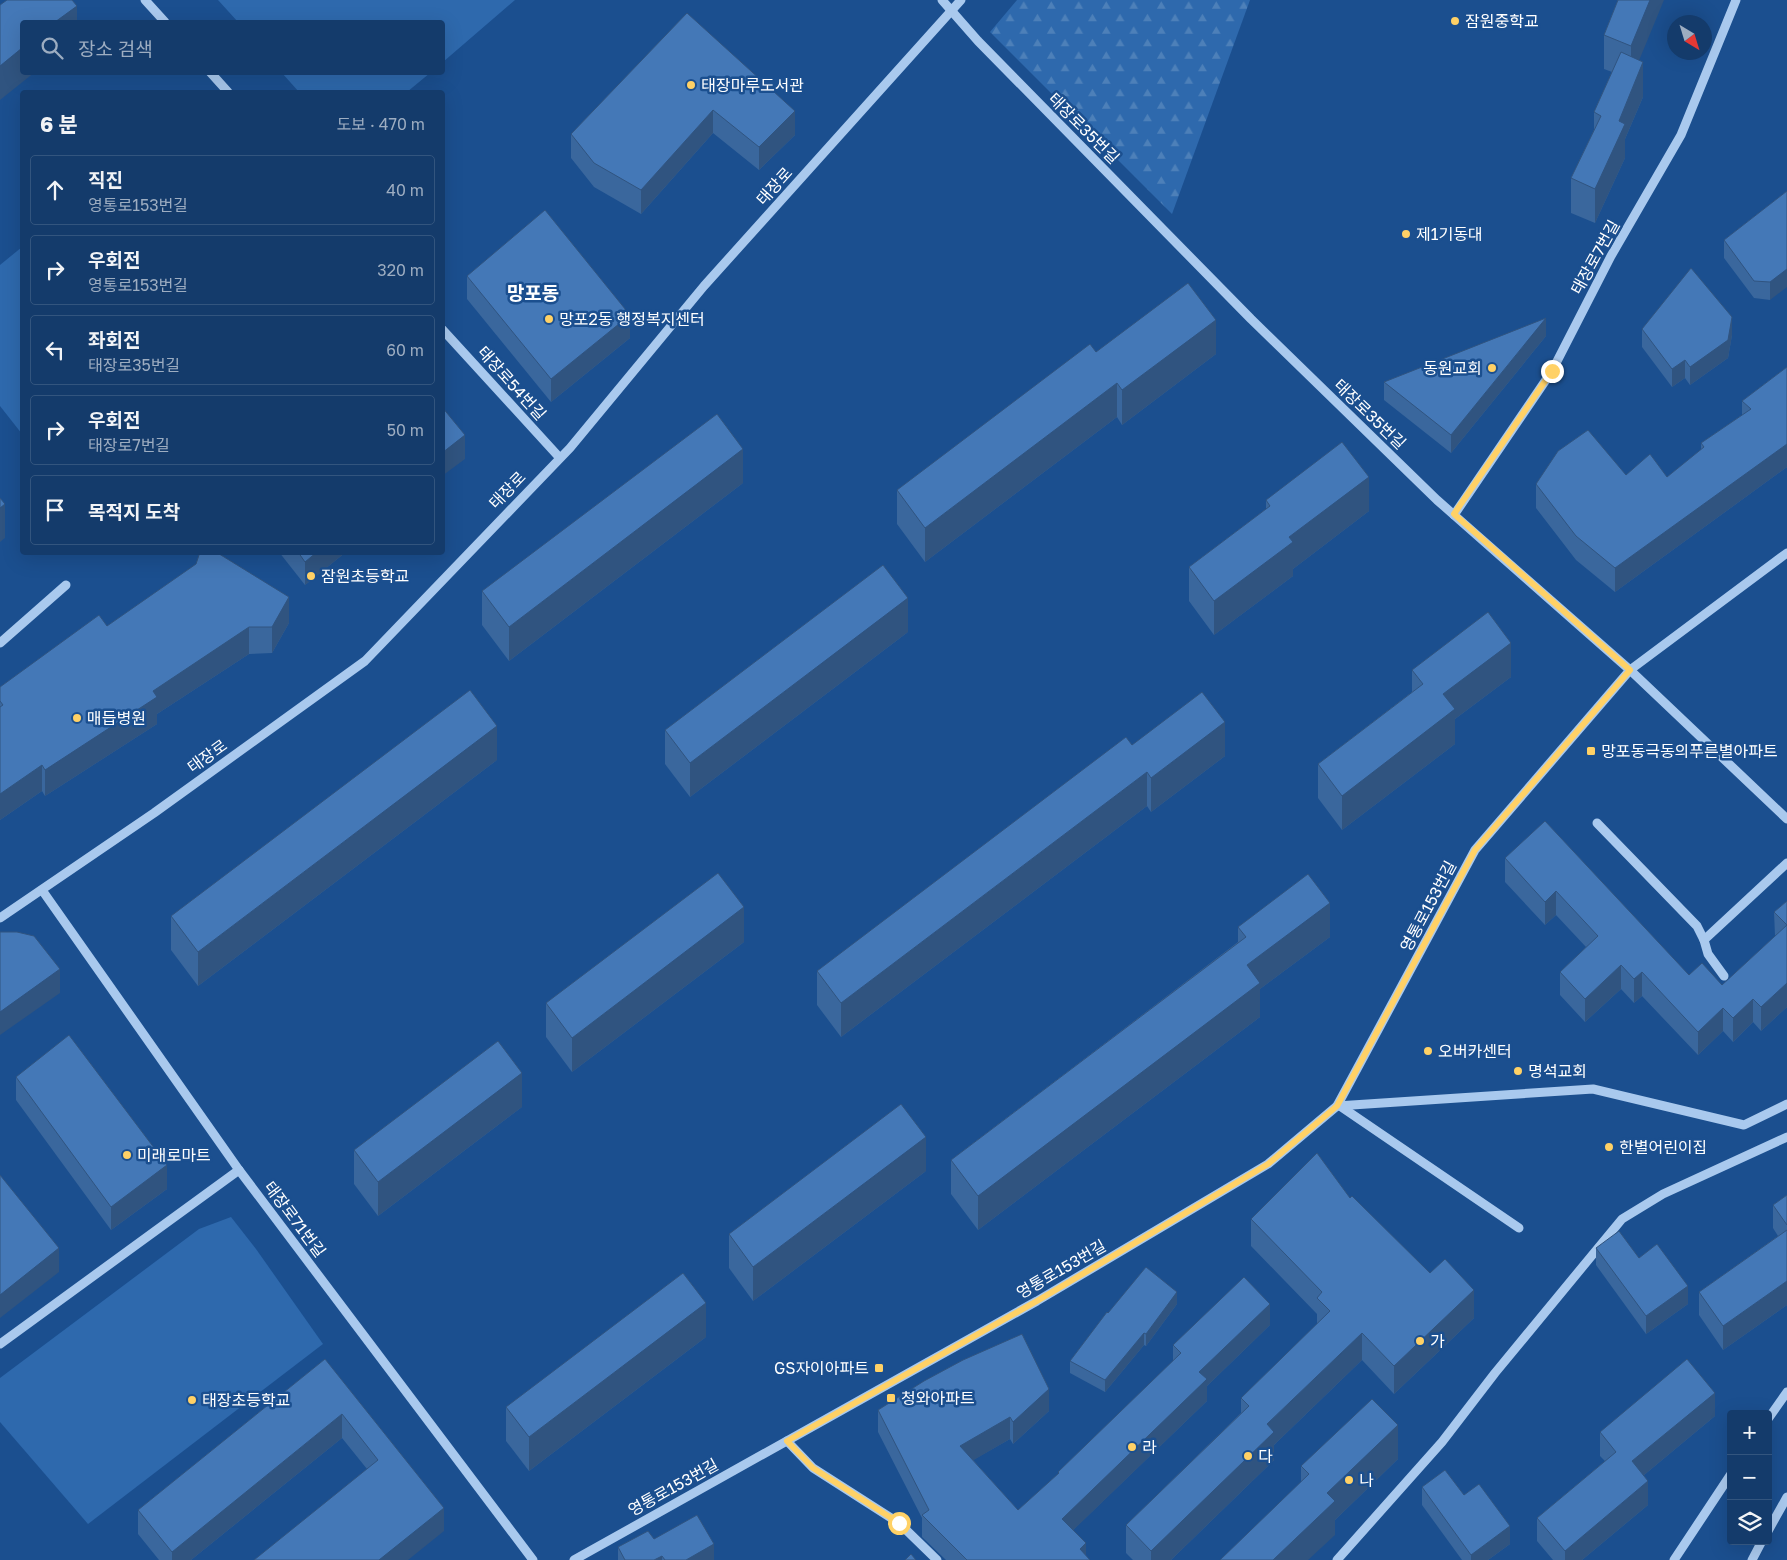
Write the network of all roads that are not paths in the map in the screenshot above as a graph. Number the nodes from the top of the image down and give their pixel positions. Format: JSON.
{"nodes":[{"id":1,"x":145,"y":0,"type":"edge"},
{"id":2,"x":942,"y":0,"type":"edge"},
{"id":3,"x":961,"y":0,"type":"edge"},
{"id":4,"x":1736,"y":0,"type":"edge"},
{"id":5,"x":953,"y":10,"type":"junction"},
{"id":6,"x":163,"y":20,"type":"edge"},
{"id":7,"x":213,"y":75,"type":"edge"},
{"id":8,"x":226,"y":90,"type":"edge"},
{"id":9,"x":445,"y":332,"type":"edge"},
{"id":10,"x":559,"y":457,"type":"junction"},
{"id":11,"x":1454,"y":514,"type":"junction"},
{"id":12,"x":1787,"y":553,"type":"edge"},
{"id":13,"x":66,"y":585,"type":"dead end"},
{"id":14,"x":0,"y":643,"type":"edge"},
{"id":15,"x":1630,"y":670,"type":"junction"},
{"id":16,"x":1787,"y":819,"type":"edge"},
{"id":17,"x":1597,"y":823,"type":"dead end"},
{"id":18,"x":1787,"y":863,"type":"edge"},
{"id":19,"x":42,"y":890,"type":"junction"},
{"id":20,"x":0,"y":918,"type":"edge"},
{"id":21,"x":1704,"y":940,"type":"junction"},
{"id":22,"x":1724,"y":976,"type":"dead end"},
{"id":23,"x":1787,"y":1104,"type":"edge"},
{"id":24,"x":1339,"y":1106,"type":"junction"},
{"id":25,"x":1787,"y":1137,"type":"edge"},
{"id":26,"x":239,"y":1170,"type":"junction"},
{"id":27,"x":1519,"y":1228,"type":"dead end"},
{"id":28,"x":0,"y":1344,"type":"edge"},
{"id":29,"x":1787,"y":1392,"type":"edge"},
{"id":30,"x":1772,"y":1413,"type":"edge"},
{"id":31,"x":787,"y":1441,"type":"junction"},
{"id":32,"x":1727,"y":1480,"type":"edge"},
{"id":33,"x":1787,"y":1497,"type":"edge"},
{"id":34,"x":1772,"y":1524,"type":"edge"},
{"id":35,"x":1760,"y":1545,"type":"edge"},
{"id":36,"x":534,"y":1560,"type":"edge"},
{"id":37,"x":574,"y":1560,"type":"edge"},
{"id":38,"x":937,"y":1560,"type":"edge"},
{"id":39,"x":1337,"y":1560,"type":"edge"},
{"id":40,"x":1674,"y":1560,"type":"edge"},
{"id":41,"x":1752,"y":1560,"type":"edge"}],
"edges":[{"from":1,"to":6,"type":"street"},
{"from":2,"to":5,"type":"street","name":"태장로35번길"},
{"from":3,"to":5,"type":"street","name":"태장로"},
{"from":4,"to":11,"type":"street","name":"태장로7번길"},
{"from":5,"to":10,"type":"street","name":"태장로"},
{"from":5,"to":11,"type":"street","name":"태장로35번길"},
{"from":7,"to":8,"type":"street"},
{"from":9,"to":10,"type":"street","name":"태장로54번길"},
{"from":10,"to":19,"type":"street","name":"태장로"},
{"from":11,"to":15,"type":"street","name":"태장로35번길"},
{"from":12,"to":15,"type":"street","name":"영통로153번길"},
{"from":13,"to":14,"type":"street"},
{"from":15,"to":16,"type":"street","name":"태장로35번길"},
{"from":15,"to":24,"type":"street","name":"영통로153번길"},
{"from":17,"to":21,"type":"street"},
{"from":18,"to":21,"type":"street"},
{"from":19,"to":20,"type":"street","name":"태장로"},
{"from":19,"to":26,"type":"street","name":"태장로71번길"},
{"from":21,"to":22,"type":"street"},
{"from":23,"to":24,"type":"street"},
{"from":24,"to":27,"type":"street"},
{"from":24,"to":31,"type":"street","name":"영통로153번길"},
{"from":25,"to":39,"type":"street"},
{"from":26,"to":28,"type":"street"},
{"from":26,"to":36,"type":"street","name":"태장로71번길"},
{"from":29,"to":30,"type":"street"},
{"from":31,"to":37,"type":"street","name":"영통로153번길"},
{"from":31,"to":38,"type":"street"},
{"from":32,"to":40,"type":"street"},
{"from":33,"to":34,"type":"street"},
{"from":35,"to":41,"type":"street"}]}
